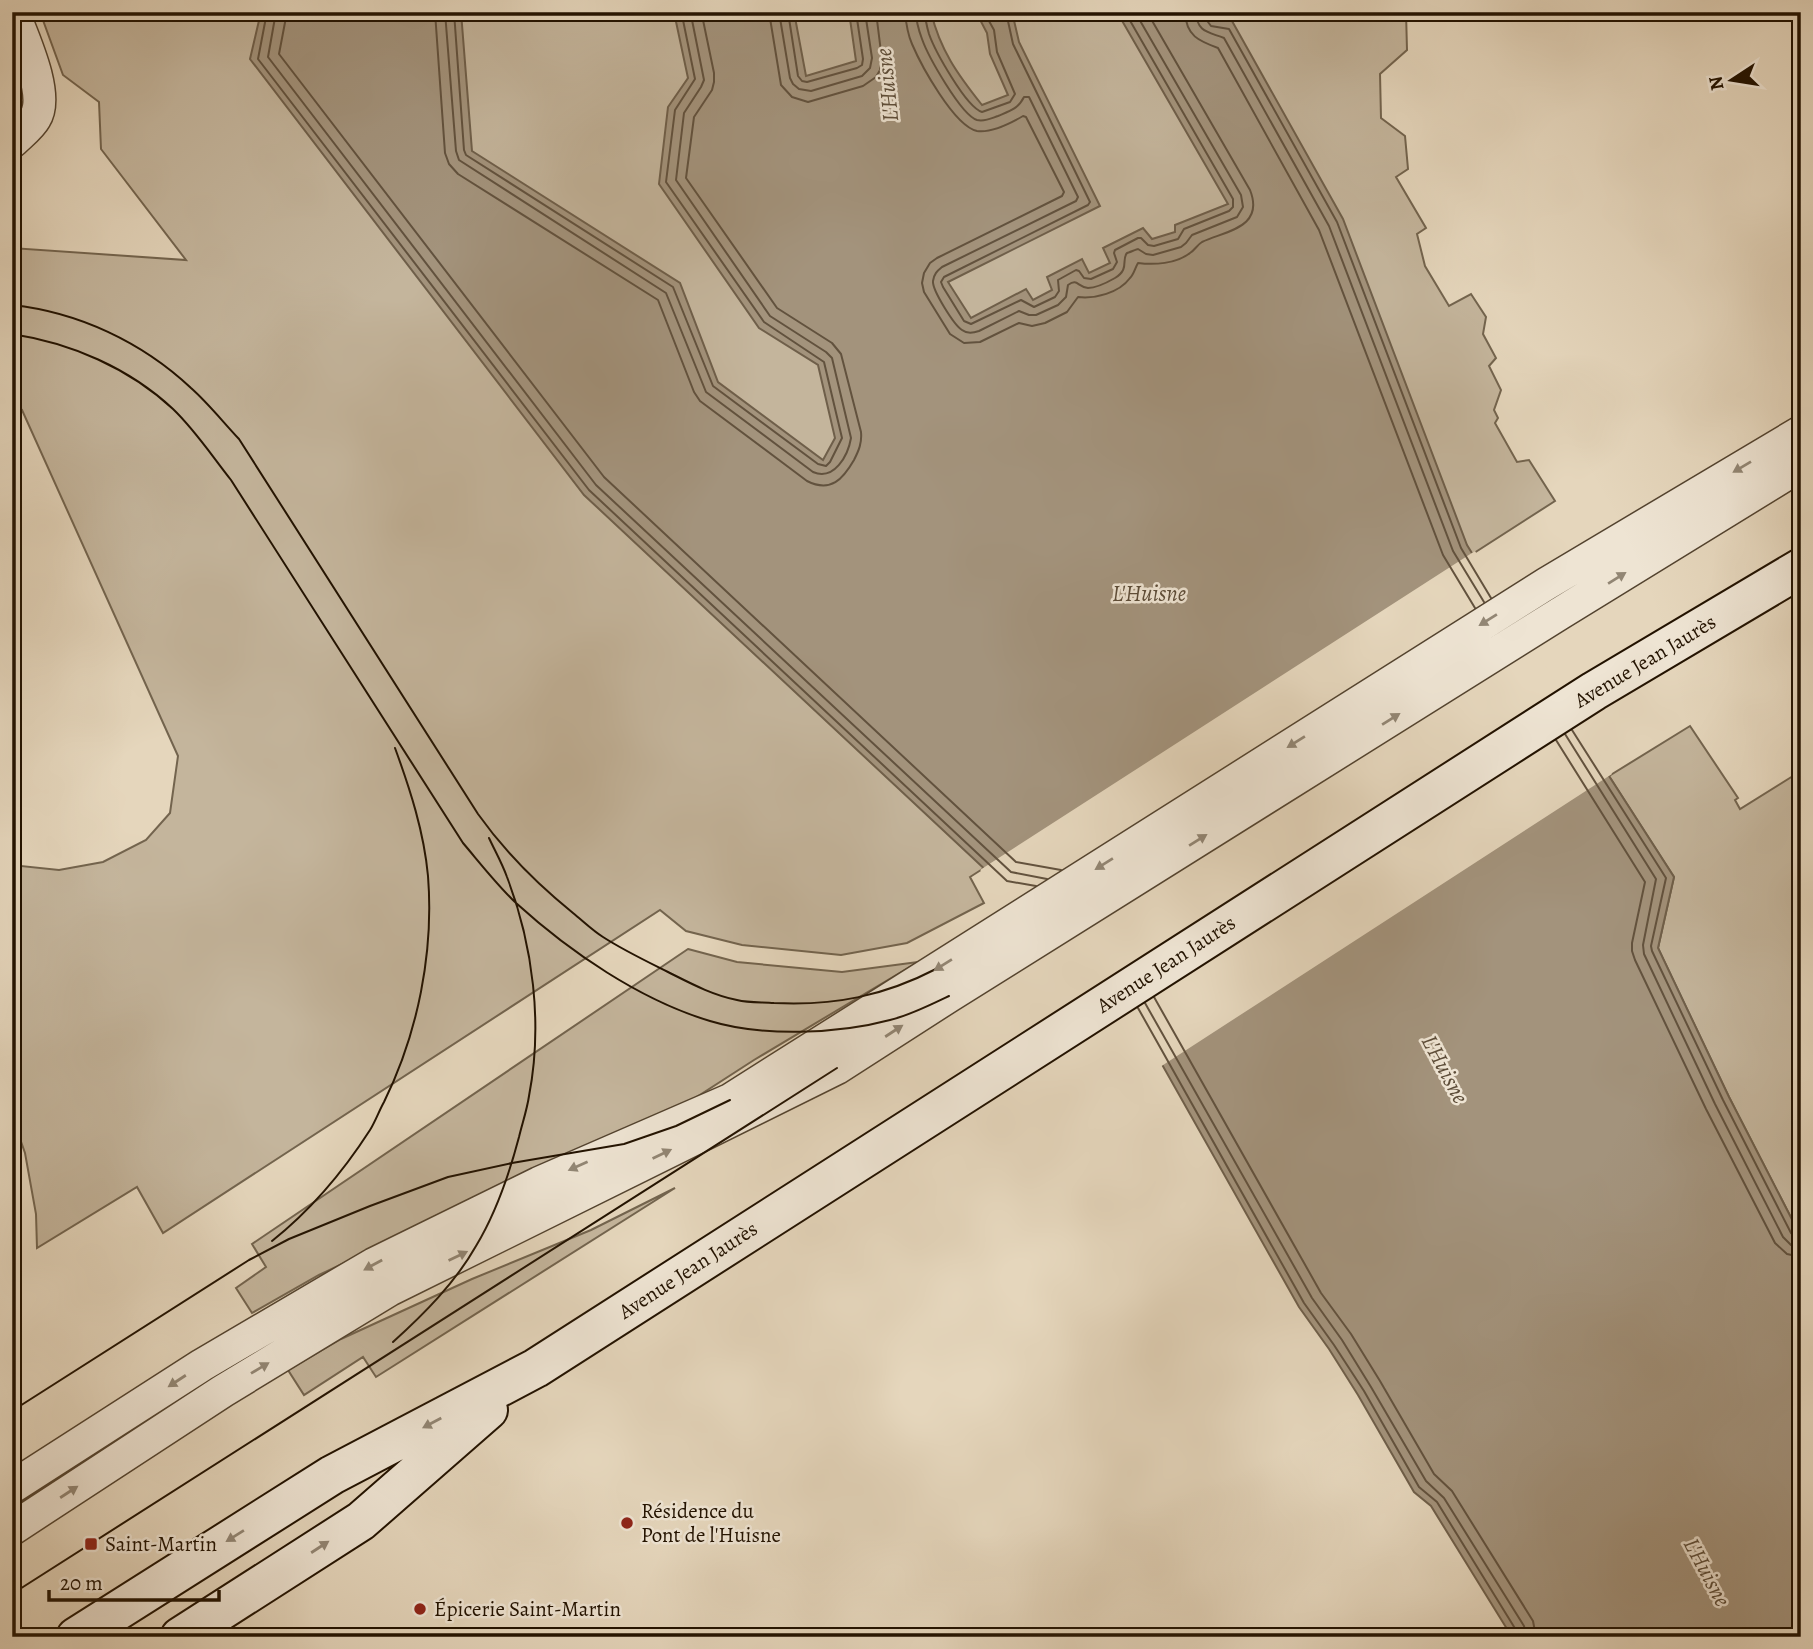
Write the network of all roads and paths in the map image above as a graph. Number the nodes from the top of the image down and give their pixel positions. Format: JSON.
{"nodes":[{"id":1,"x":13,"y":12,"type":"edge"},
{"id":2,"x":12,"y":142,"type":"edge"},
{"id":3,"x":1801,"y":432,"type":"edge"},
{"id":4,"x":1801,"y":465,"type":"edge"},
{"id":5,"x":1801,"y":568,"type":"edge"},
{"id":6,"x":1008,"y":942,"type":"junction"},
{"id":7,"x":536,"y":1368,"type":"junction"},
{"id":8,"x":12,"y":1487,"type":"edge"},
{"id":9,"x":12,"y":1529,"type":"edge"},
{"id":10,"x":76,"y":1637,"type":"edge"},
{"id":11,"x":180,"y":1637,"type":"edge"}],
"edges":[{"from":1,"to":2,"type":"lane"},
{"from":3,"to":6,"type":"lane","one_way":true},
{"from":6,"to":4,"type":"lane","one_way":true},
{"from":5,"to":7,"type":"main road","name":"Avenue Jean Jaurès"},
{"from":6,"to":8,"type":"lane","one_way":true},
{"from":9,"to":6,"type":"lane","one_way":true},
{"from":7,"to":10,"type":"main road","name":"Avenue Jean Jaurès","one_way":true},
{"from":11,"to":7,"type":"main road","name":"Avenue Jean Jaurès","one_way":true}]}
